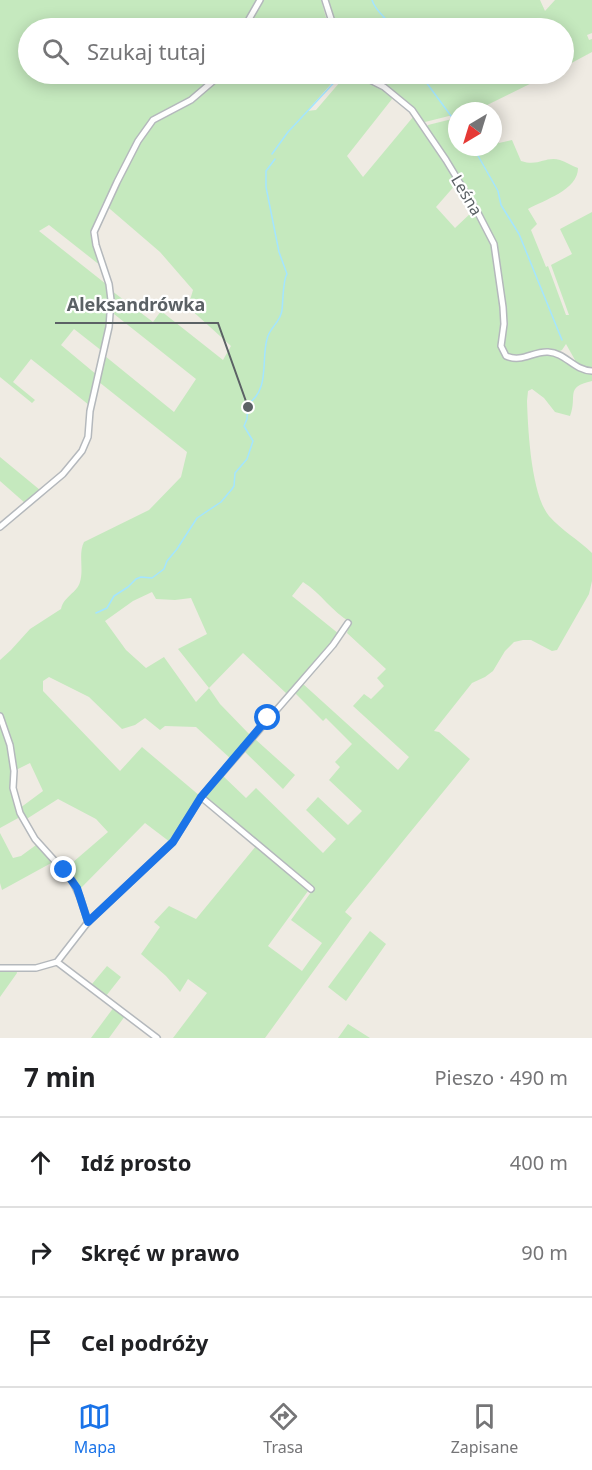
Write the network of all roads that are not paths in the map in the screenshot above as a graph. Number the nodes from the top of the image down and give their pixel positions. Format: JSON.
{"nodes":[{"id":1,"x":260,"y":0,"type":"edge"},
{"id":2,"x":325,"y":0,"type":"edge"},
{"id":3,"x":250,"y":18,"type":"edge"},
{"id":4,"x":331,"y":18,"type":"edge"},
{"id":5,"x":209,"y":84,"type":"edge"},
{"id":6,"x":378,"y":84,"type":"edge"},
{"id":7,"x":592,"y":371,"type":"edge"},
{"id":8,"x":0,"y":527,"type":"edge"},
{"id":9,"x":348,"y":623,"type":"dead end"},
{"id":10,"x":0,"y":716,"type":"edge"},
{"id":11,"x":201,"y":797,"type":"junction"},
{"id":12,"x":311,"y":889,"type":"dead end"},
{"id":13,"x":88,"y":922,"type":"junction"},
{"id":14,"x":57,"y":963,"type":"junction"},
{"id":15,"x":0,"y":968,"type":"edge"},
{"id":16,"x":157,"y":1038,"type":"edge"}],
"edges":[{"from":1,"to":3,"type":"street"},
{"from":2,"to":4,"type":"street"},
{"from":5,"to":8,"type":"street"},
{"from":6,"to":7,"type":"street","name":"Leśna"},
{"from":9,"to":11,"type":"street"},
{"from":10,"to":13,"type":"street"},
{"from":11,"to":12,"type":"street"},
{"from":11,"to":13,"type":"street"},
{"from":13,"to":14,"type":"street"},
{"from":14,"to":15,"type":"street"},
{"from":14,"to":16,"type":"street"}]}
